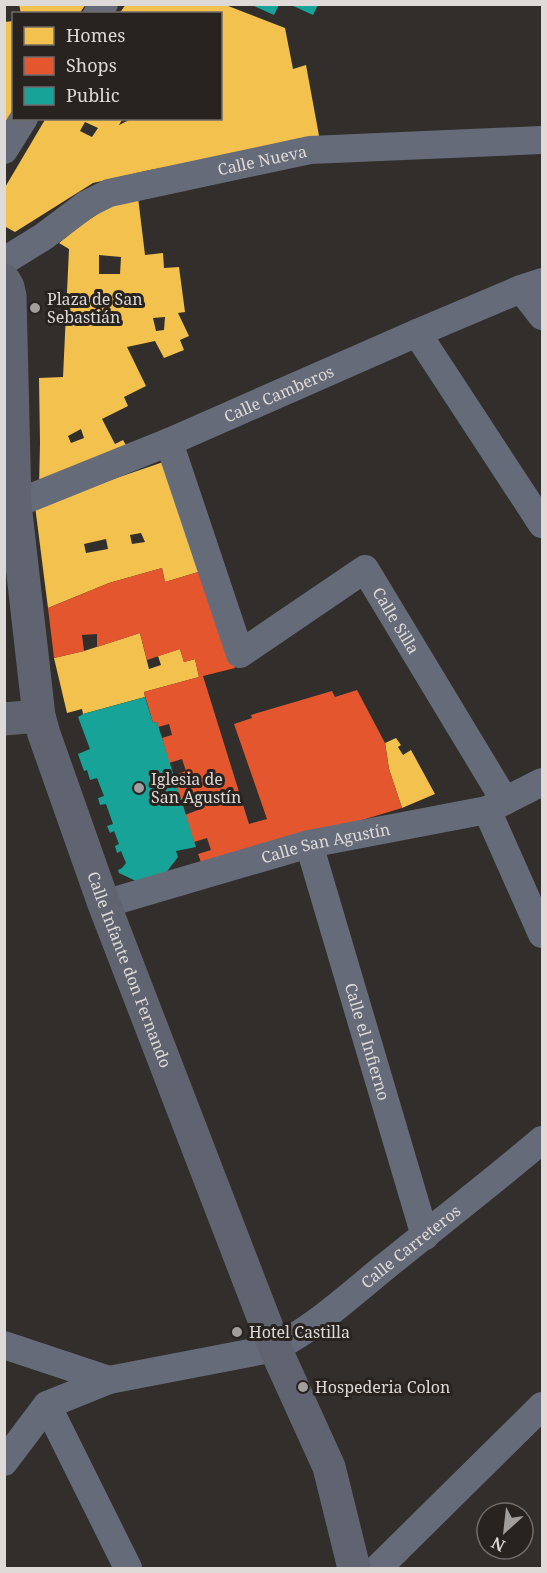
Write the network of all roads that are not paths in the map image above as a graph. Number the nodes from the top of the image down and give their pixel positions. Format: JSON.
{"nodes":[{"id":1,"x":23,"y":120,"type":"edge"},
{"id":2,"x":543,"y":140,"type":"edge"},
{"id":3,"x":4,"y":150,"type":"edge"},
{"id":4,"x":4,"y":261,"type":"edge"},
{"id":5,"x":4,"y":280,"type":"edge"},
{"id":6,"x":532,"y":285,"type":"edge"},
{"id":7,"x":543,"y":316,"type":"edge"},
{"id":8,"x":417,"y":333,"type":"junction"},
{"id":9,"x":169,"y":442,"type":"junction"},
{"id":10,"x":15,"y":504,"type":"junction"},
{"id":11,"x":543,"y":524,"type":"edge"},
{"id":12,"x":39,"y":716,"type":"junction"},
{"id":13,"x":4,"y":719,"type":"edge"},
{"id":14,"x":543,"y":782,"type":"edge"},
{"id":15,"x":496,"y":806,"type":"junction"},
{"id":16,"x":309,"y":844,"type":"junction"},
{"id":17,"x":104,"y":904,"type":"junction"},
{"id":18,"x":543,"y":934,"type":"edge"},
{"id":19,"x":543,"y":1140,"type":"edge"},
{"id":20,"x":425,"y":1236,"type":"junction"},
{"id":21,"x":4,"y":1345,"type":"edge"},
{"id":22,"x":275,"y":1348,"type":"junction"},
{"id":23,"x":110,"y":1380,"type":"junction"},
{"id":24,"x":47,"y":1405,"type":"junction"},
{"id":25,"x":543,"y":1406,"type":"edge"},
{"id":26,"x":4,"y":1462,"type":"edge"},
{"id":27,"x":128,"y":1569,"type":"edge"},
{"id":28,"x":354,"y":1569,"type":"edge"},
{"id":29,"x":378,"y":1569,"type":"edge"}],
"edges":[{"from":1,"to":3,"type":"street"},
{"from":2,"to":4,"type":"street","name":"Calle Nueva"},
{"from":5,"to":10,"type":"street","name":"Calle Infante don Fernando"},
{"from":6,"to":7,"type":"street"},
{"from":6,"to":8,"type":"street","name":"Calle Camberos"},
{"from":8,"to":9,"type":"street","name":"Calle Camberos"},
{"from":8,"to":11,"type":"street"},
{"from":9,"to":10,"type":"street","name":"Calle Camberos"},
{"from":9,"to":15,"type":"street","name":"Calle Silla"},
{"from":10,"to":12,"type":"street","name":"Calle Infante don Fernando"},
{"from":12,"to":13,"type":"street"},
{"from":12,"to":17,"type":"street","name":"Calle Infante don Fernando"},
{"from":14,"to":15,"type":"street","name":"Calle San Agustín"},
{"from":15,"to":16,"type":"street","name":"Calle San Agustín"},
{"from":15,"to":18,"type":"street"},
{"from":16,"to":17,"type":"street","name":"Calle San Agustín"},
{"from":16,"to":20,"type":"street","name":"Calle el Infierno"},
{"from":17,"to":22,"type":"street","name":"Calle Infante don Fernando"},
{"from":19,"to":20,"type":"street","name":"Calle Carreteros"},
{"from":20,"to":22,"type":"street","name":"Calle Carreteros"},
{"from":21,"to":23,"type":"street"},
{"from":22,"to":23,"type":"street","name":"Calle Carreteros"},
{"from":22,"to":28,"type":"street","name":"Calle Infante don Fernando"},
{"from":23,"to":24,"type":"street","name":"Calle Carreteros"},
{"from":24,"to":26,"type":"street"},
{"from":24,"to":27,"type":"street"},
{"from":25,"to":29,"type":"street"}]}
